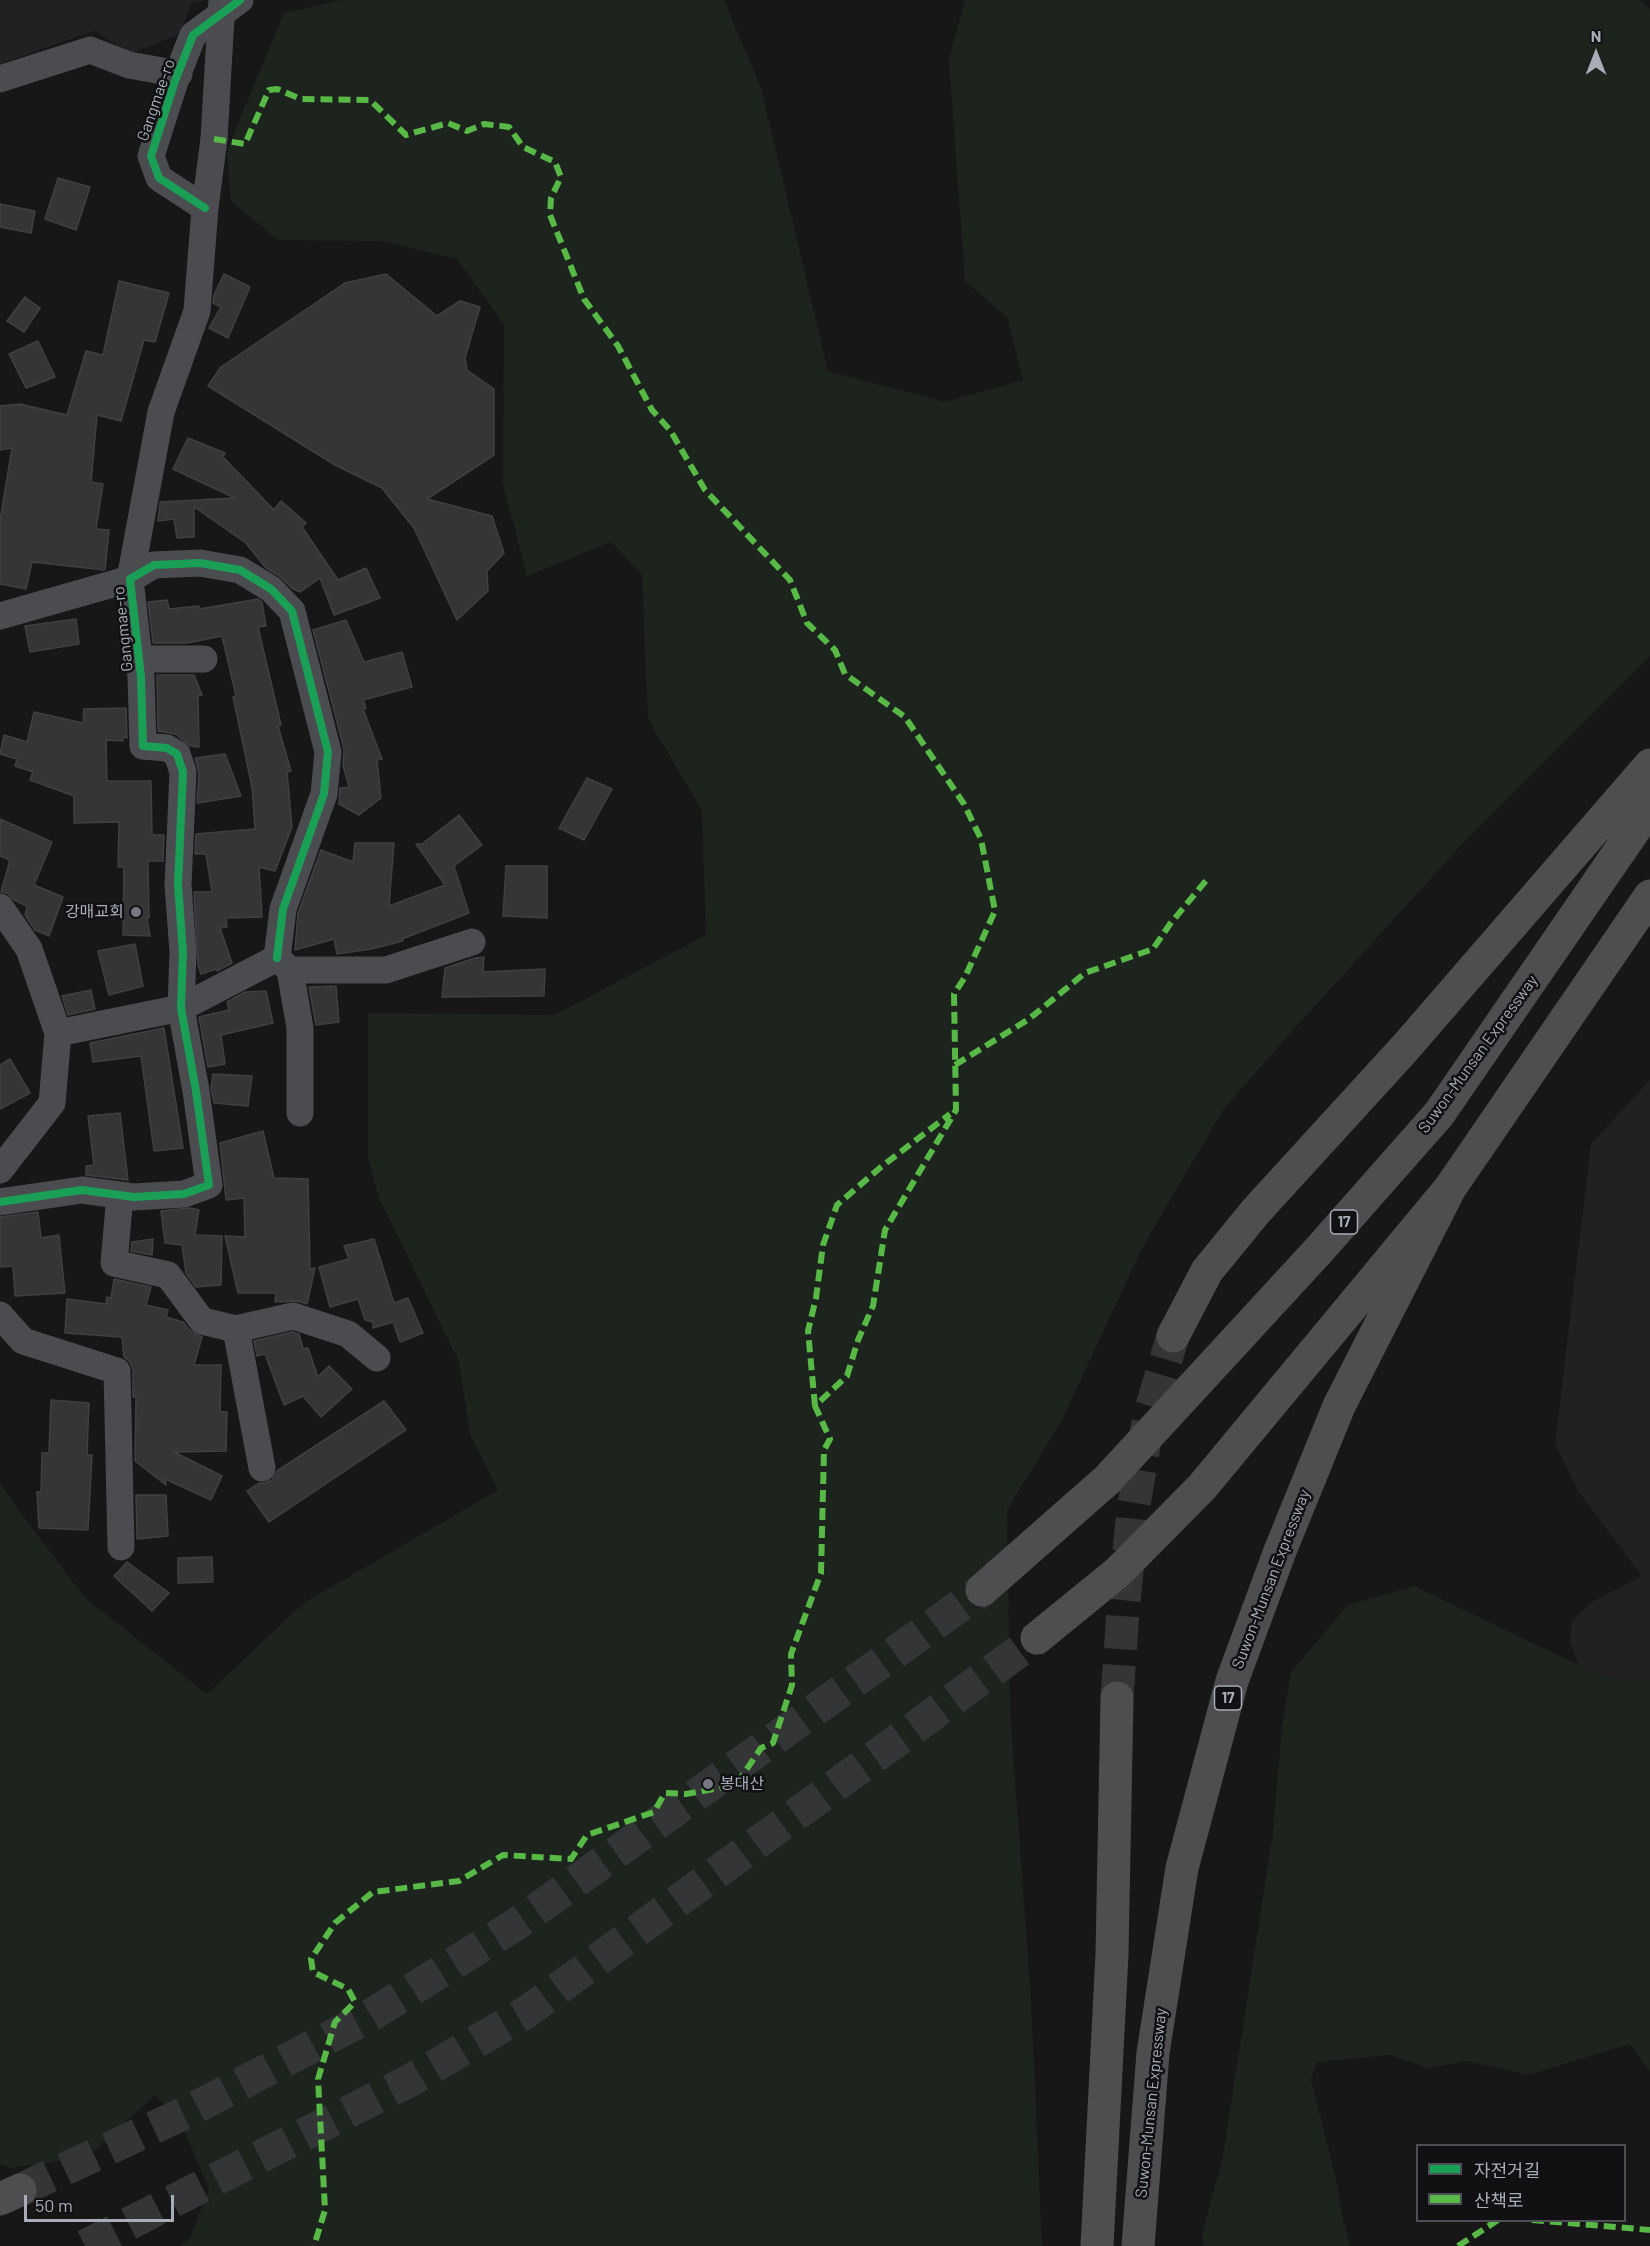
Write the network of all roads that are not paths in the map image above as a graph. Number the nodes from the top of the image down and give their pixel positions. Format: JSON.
{"nodes":[{"id":1,"x":222,"y":0,"type":"edge"},
{"id":2,"x":240,"y":0,"type":"edge"},
{"id":3,"x":179,"y":74,"type":"junction"},
{"id":4,"x":0,"y":79,"type":"edge"},
{"id":5,"x":205,"y":208,"type":"junction"},
{"id":6,"x":130,"y":579,"type":"junction"},
{"id":7,"x":0,"y":616,"type":"edge"},
{"id":8,"x":139,"y":659,"type":"junction"},
{"id":9,"x":204,"y":659,"type":"dead end"},
{"id":10,"x":1650,"y":765,"type":"edge"},
{"id":11,"x":1650,"y":807,"type":"edge"},
{"id":12,"x":1650,"y":896,"type":"edge"},
{"id":13,"x":0,"y":906,"type":"edge"},
{"id":14,"x":472,"y":942,"type":"dead end"},
{"id":15,"x":284,"y":964,"type":"junction"},
{"id":16,"x":181,"y":1008,"type":"junction"},
{"id":17,"x":58,"y":1033,"type":"junction"},
{"id":18,"x":300,"y":1113,"type":"dead end"},
{"id":19,"x":0,"y":1170,"type":"edge"},
{"id":20,"x":1450,"y":1188,"type":"junction"},
{"id":21,"x":120,"y":1195,"type":"junction"},
{"id":22,"x":0,"y":1202,"type":"edge"},
{"id":23,"x":0,"y":1315,"type":"edge"},
{"id":24,"x":236,"y":1329,"type":"junction"},
{"id":25,"x":1173,"y":1336,"type":"tunnel mouth"},
{"id":26,"x":377,"y":1358,"type":"dead end"},
{"id":27,"x":262,"y":1468,"type":"dead end"},
{"id":28,"x":121,"y":1547,"type":"dead end"},
{"id":29,"x":982,"y":1590,"type":"tunnel mouth"},
{"id":30,"x":1037,"y":1638,"type":"tunnel mouth"},
{"id":31,"x":1117,"y":1698,"type":"tunnel mouth"},
{"id":32,"x":1097,"y":2246,"type":"edge"},
{"id":33,"x":1138,"y":2246,"type":"edge"}],
"edges":[{"from":1,"to":5,"type":"street","name":"Gangmae-ro","bridge":true},
{"from":2,"to":3,"type":"street","name":"Gangmae-ro"},
{"from":3,"to":4,"type":"street"},
{"from":3,"to":5,"type":"street","name":"Gangmae-ro"},
{"from":5,"to":6,"type":"street","name":"Gangmae-ro"},
{"from":6,"to":7,"type":"street","name":"Gangmae-ro"},
{"from":6,"to":8,"type":"street","name":"Gangmae-ro"},
{"from":6,"to":15,"type":"street","name":"Gangmae-ro"},
{"from":8,"to":9,"type":"street","name":"Gangmae-ro"},
{"from":8,"to":16,"type":"street","name":"Gangmae-ro"},
{"from":10,"to":25,"type":"highway"},
{"from":11,"to":29,"type":"highway","name":"Suwon-Munsan Expressway","number":"17"},
{"from":12,"to":20,"type":"highway","name":"Suwon-Munsan Expressway","number":"17"},
{"from":13,"to":17,"type":"street"},
{"from":14,"to":15,"type":"street"},
{"from":15,"to":16,"type":"street"},
{"from":15,"to":18,"type":"street","name":"Gangmae-ro"},
{"from":16,"to":17,"type":"street"},
{"from":16,"to":21,"type":"street"},
{"from":17,"to":19,"type":"street"},
{"from":20,"to":30,"type":"highway","name":"Suwon-Munsan Expressway","number":"17"},
{"from":20,"to":33,"type":"highway","name":"Suwon-Munsan Expressway","number":"17"},
{"from":21,"to":22,"type":"street"},
{"from":21,"to":24,"type":"street"},
{"from":23,"to":28,"type":"street"},
{"from":24,"to":26,"type":"street"},
{"from":24,"to":27,"type":"street"},
{"from":31,"to":32,"type":"highway"}]}
